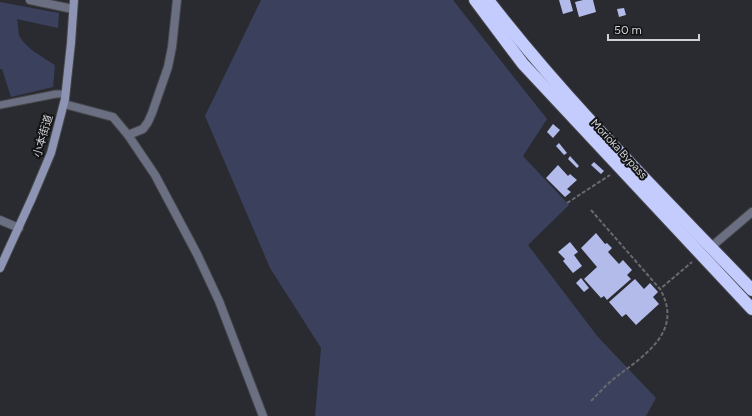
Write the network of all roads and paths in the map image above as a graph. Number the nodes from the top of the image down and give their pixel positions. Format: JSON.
{"nodes":[{"id":1,"x":30,"y":0,"type":"edge"},
{"id":2,"x":74,"y":0,"type":"edge"},
{"id":3,"x":177,"y":0,"type":"edge"},
{"id":4,"x":475,"y":0,"type":"edge"},
{"id":5,"x":488,"y":0,"type":"edge"},
{"id":6,"x":73,"y":9,"type":"junction"},
{"id":7,"x":65,"y":94,"type":"junction"},
{"id":8,"x":64,"y":104,"type":"junction"},
{"id":9,"x":0,"y":105,"type":"edge"},
{"id":10,"x":128,"y":135,"type":"junction"},
{"id":11,"x":620,"y":169,"type":"junction"},
{"id":12,"x":567,"y":203,"type":"dead end"},
{"id":13,"x":592,"y":210,"type":"dead end"},
{"id":14,"x":752,"y":212,"type":"edge"},
{"id":15,"x":0,"y":220,"type":"edge"},
{"id":16,"x":19,"y":228,"type":"junction"},
{"id":17,"x":710,"y":247,"type":"junction"},
{"id":18,"x":695,"y":260,"type":"dead end"},
{"id":19,"x":0,"y":268,"type":"edge"},
{"id":20,"x":660,"y":289,"type":"junction"},
{"id":21,"x":752,"y":290,"type":"edge"},
{"id":22,"x":752,"y":309,"type":"edge"},
{"id":23,"x":591,"y":401,"type":"dead end"},
{"id":24,"x":263,"y":416,"type":"edge"}],
"edges":[{"from":1,"to":6,"type":"street"},
{"from":2,"to":6,"type":"street","name":"小本街道"},
{"from":3,"to":10,"type":"street"},
{"from":4,"to":11,"type":"highway","name":"Morioka Bypass"},
{"from":5,"to":17,"type":"highway","name":"Morioka Bypass"},
{"from":6,"to":7,"type":"street","name":"小本街道"},
{"from":7,"to":8,"type":"street","name":"小本街道"},
{"from":7,"to":9,"type":"lane"},
{"from":8,"to":10,"type":"street"},
{"from":8,"to":16,"type":"street","name":"小本街道"},
{"from":10,"to":24,"type":"street"},
{"from":11,"to":12,"type":"path"},
{"from":11,"to":22,"type":"highway","name":"Morioka Bypass"},
{"from":13,"to":20,"type":"path"},
{"from":14,"to":17,"type":"street"},
{"from":15,"to":16,"type":"street"},
{"from":16,"to":19,"type":"street","name":"小本街道"},
{"from":17,"to":21,"type":"highway","name":"Morioka Bypass"},
{"from":18,"to":20,"type":"path"},
{"from":20,"to":23,"type":"path"}]}
